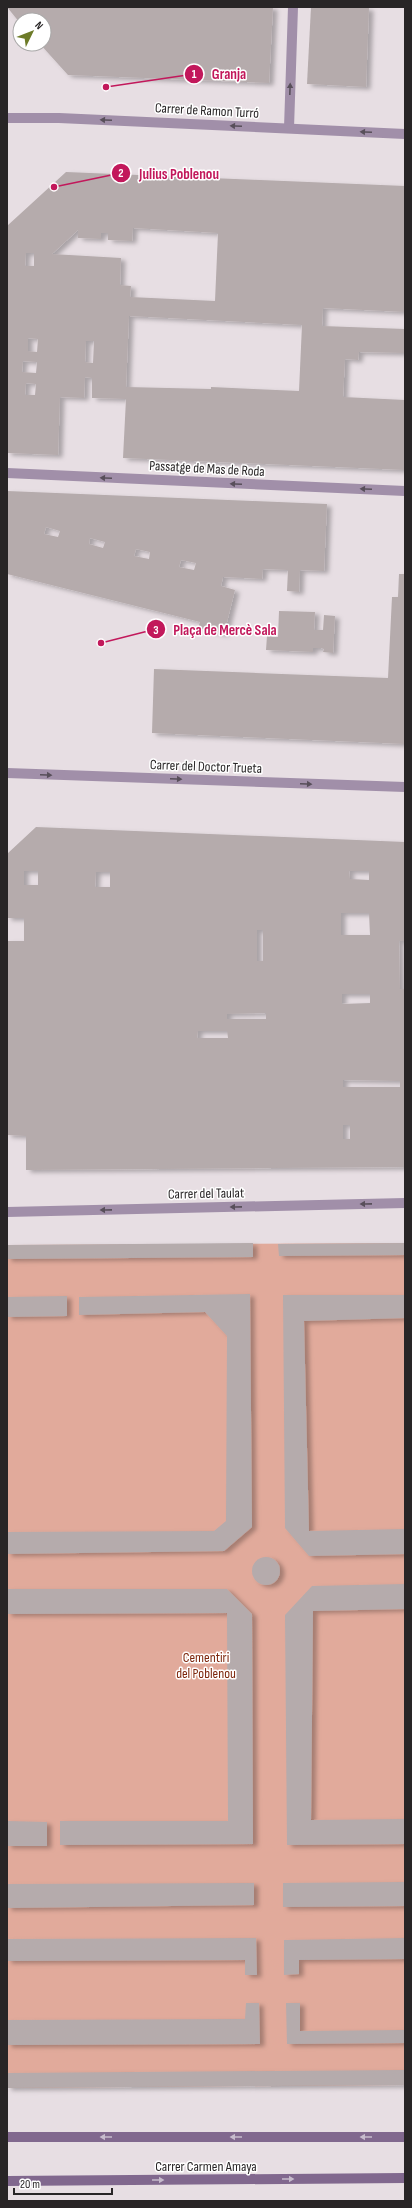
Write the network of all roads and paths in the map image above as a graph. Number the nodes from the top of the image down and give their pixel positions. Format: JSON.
{"nodes":[{"id":1,"x":293,"y":7,"type":"edge"},
{"id":2,"x":7,"y":118,"type":"edge"},
{"id":3,"x":289,"y":128,"type":"junction"},
{"id":4,"x":405,"y":134,"type":"edge"},
{"id":5,"x":7,"y":474,"type":"edge"},
{"id":6,"x":405,"y":491,"type":"edge"},
{"id":7,"x":7,"y":773,"type":"edge"},
{"id":8,"x":405,"y":787,"type":"edge"},
{"id":9,"x":405,"y":1203,"type":"edge"},
{"id":10,"x":7,"y":1212,"type":"edge"},
{"id":11,"x":7,"y":2137,"type":"edge"},
{"id":12,"x":405,"y":2137,"type":"edge"},
{"id":13,"x":405,"y":2178,"type":"edge"},
{"id":14,"x":7,"y":2181,"type":"edge"}],
"edges":[{"from":3,"to":1,"type":"street","one_way":true},
{"from":3,"to":2,"type":"street","name":"Carrer de Ramon Turró","one_way":true},
{"from":4,"to":3,"type":"street","name":"Carrer de Ramon Turró","one_way":true},
{"from":6,"to":5,"type":"street","name":"Passatge de Mas de Roda","one_way":true},
{"from":7,"to":8,"type":"street","name":"Carrer del Doctor Trueta","one_way":true},
{"from":9,"to":10,"type":"street","name":"Carrer del Taulat","one_way":true},
{"from":12,"to":11,"type":"main road","name":"Carrer Carmen Amaya","one_way":true},
{"from":14,"to":13,"type":"main road","name":"Carrer Carmen Amaya","one_way":true}]}
